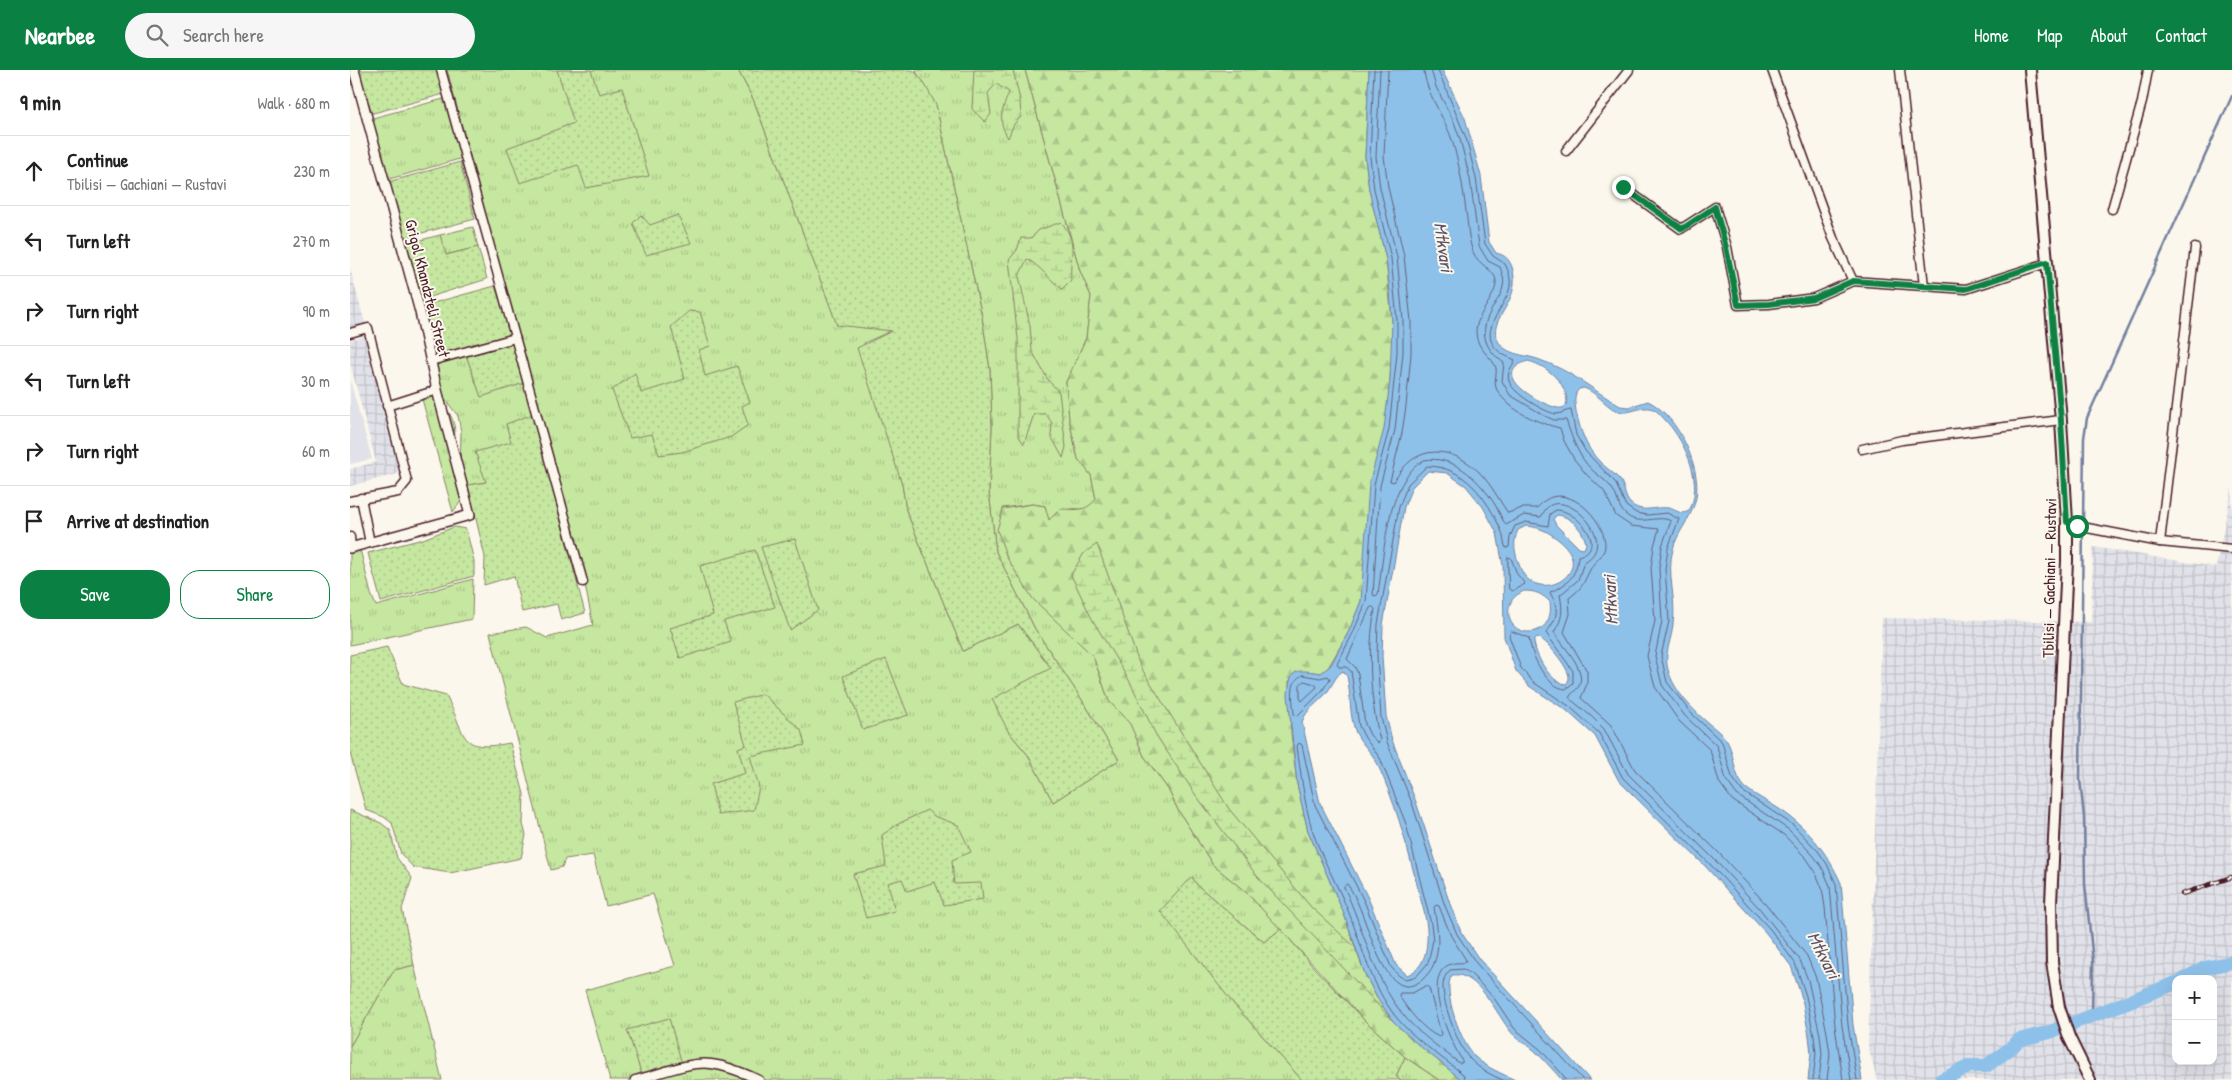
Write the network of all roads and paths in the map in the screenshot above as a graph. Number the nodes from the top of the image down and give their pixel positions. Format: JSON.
{"nodes":[{"id":1,"x":354,"y":70,"type":"edge"},
{"id":2,"x":441,"y":70,"type":"edge"},
{"id":3,"x":1629,"y":70,"type":"edge"},
{"id":4,"x":1772,"y":70,"type":"edge"},
{"id":5,"x":1900,"y":70,"type":"edge"},
{"id":6,"x":2030,"y":70,"type":"edge"},
{"id":7,"x":2148,"y":70,"type":"edge"},
{"id":8,"x":1566,"y":151,"type":"dead end"},
{"id":9,"x":1623,"y":187,"type":"dead end"},
{"id":10,"x":2112,"y":209,"type":"dead end"},
{"id":11,"x":2195,"y":248,"type":"dead end"},
{"id":12,"x":2047,"y":262,"type":"junction"},
{"id":13,"x":1853,"y":281,"type":"junction"},
{"id":14,"x":1924,"y":286,"type":"junction"},
{"id":15,"x":350,"y":333,"type":"edge"},
{"id":16,"x":515,"y":338,"type":"junction"},
{"id":17,"x":431,"y":361,"type":"junction"},
{"id":18,"x":437,"y":390,"type":"junction"},
{"id":19,"x":387,"y":406,"type":"junction"},
{"id":20,"x":2061,"y":420,"type":"junction"},
{"id":21,"x":1862,"y":449,"type":"dead end"},
{"id":22,"x":361,"y":498,"type":"junction"},
{"id":23,"x":350,"y":501,"type":"edge"},
{"id":24,"x":2067,"y":522,"type":"junction"},
{"id":25,"x":350,"y":538,"type":"edge"},
{"id":26,"x":2160,"y":542,"type":"junction"},
{"id":27,"x":370,"y":543,"type":"junction"},
{"id":28,"x":351,"y":548,"type":"edge"},
{"id":29,"x":2232,"y":549,"type":"edge"},
{"id":30,"x":583,"y":582,"type":"dead end"},
{"id":31,"x":635,"y":1080,"type":"edge"},
{"id":32,"x":759,"y":1080,"type":"edge"},
{"id":33,"x":2090,"y":1080,"type":"edge"}],
"edges":[{"from":1,"to":17,"type":"street","name":"Grigol Khandzteli Street"},
{"from":2,"to":16,"type":"street"},
{"from":3,"to":8,"type":"street"},
{"from":4,"to":13,"type":"street"},
{"from":5,"to":14,"type":"street"},
{"from":6,"to":12,"type":"main road","name":"Tbilisi — Gachiani — Rustavi"},
{"from":7,"to":10,"type":"street"},
{"from":9,"to":13,"type":"street"},
{"from":11,"to":26,"type":"street"},
{"from":12,"to":14,"type":"street"},
{"from":12,"to":20,"type":"main road","name":"Tbilisi — Gachiani — Rustavi"},
{"from":13,"to":14,"type":"street"},
{"from":15,"to":19,"type":"street"},
{"from":16,"to":17,"type":"street"},
{"from":16,"to":30,"type":"street"},
{"from":17,"to":18,"type":"street","name":"Grigol Khandzteli Street"},
{"from":18,"to":19,"type":"street"},
{"from":18,"to":27,"type":"street","name":"Grigol Khandzteli Street"},
{"from":19,"to":22,"type":"street"},
{"from":20,"to":21,"type":"street"},
{"from":20,"to":24,"type":"main road","name":"Tbilisi — Gachiani — Rustavi"},
{"from":22,"to":23,"type":"street"},
{"from":22,"to":27,"type":"street"},
{"from":24,"to":26,"type":"street"},
{"from":24,"to":33,"type":"main road","name":"Tbilisi — Gachiani — Rustavi"},
{"from":25,"to":28,"type":"street"},
{"from":26,"to":29,"type":"street"},
{"from":27,"to":28,"type":"street"},
{"from":31,"to":32,"type":"street"}]}
